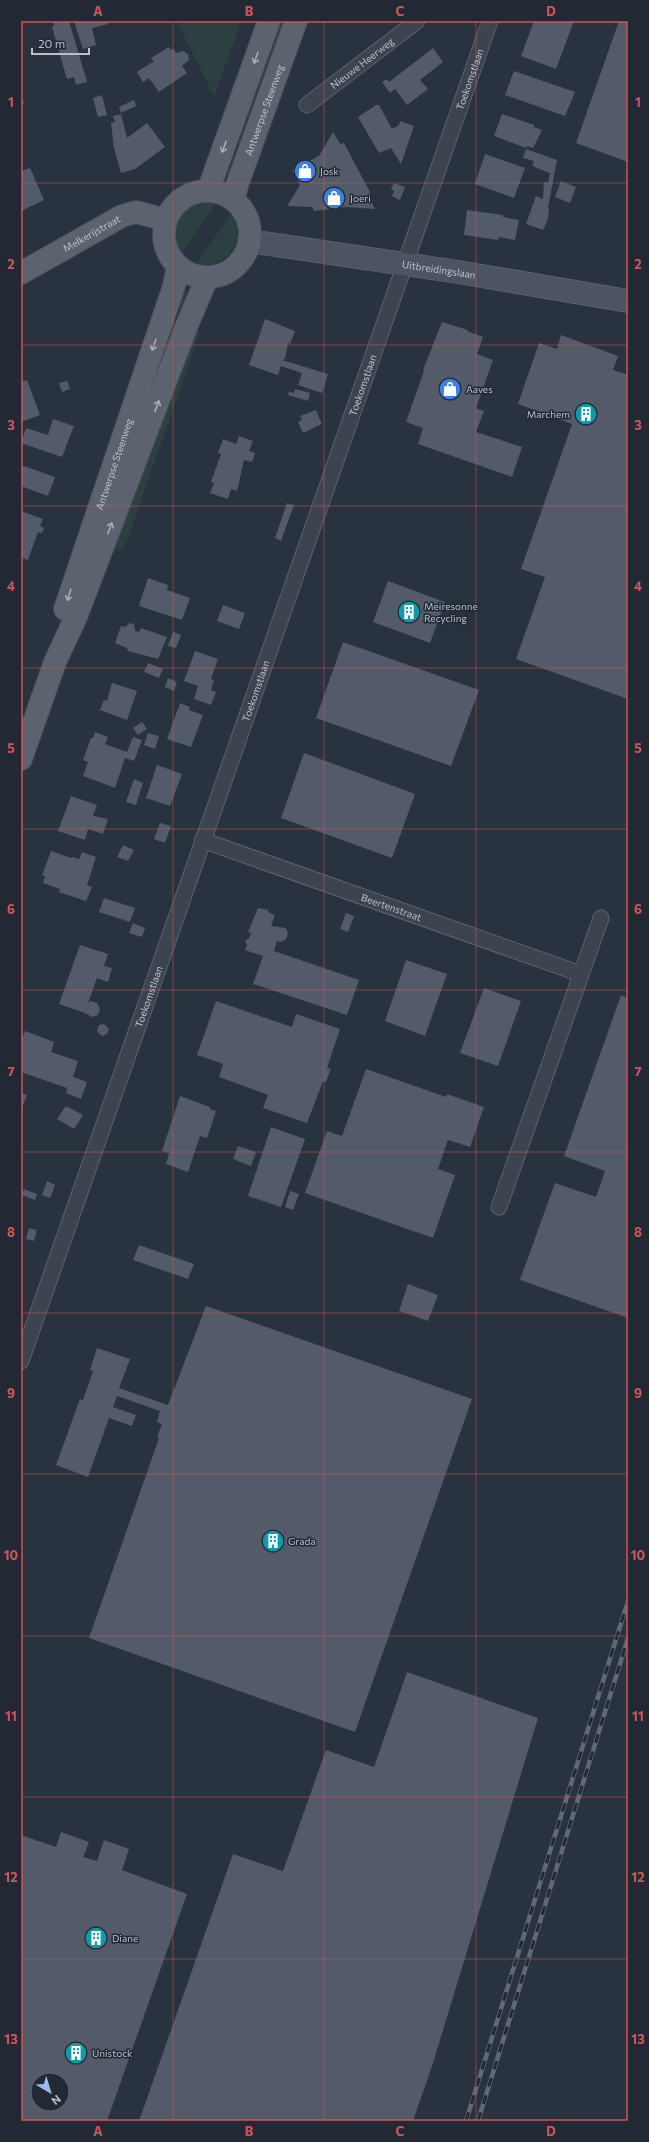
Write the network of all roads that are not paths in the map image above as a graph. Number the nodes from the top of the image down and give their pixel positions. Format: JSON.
{"nodes":[{"id":1,"x":269,"y":21,"type":"edge"},
{"id":2,"x":296,"y":21,"type":"edge"},
{"id":3,"x":417,"y":21,"type":"edge"},
{"id":4,"x":490,"y":21,"type":"edge"},
{"id":5,"x":307,"y":104,"type":"dead end"},
{"id":6,"x":208,"y":191,"type":"junction"},
{"id":7,"x":234,"y":200,"type":"junction"},
{"id":8,"x":166,"y":220,"type":"junction"},
{"id":9,"x":249,"y":240,"type":"junction"},
{"id":10,"x":405,"y":264,"type":"junction"},
{"id":11,"x":178,"y":266,"type":"junction"},
{"id":12,"x":21,"y":273,"type":"edge"},
{"id":13,"x":207,"y":278,"type":"junction"},
{"id":14,"x":628,"y":301,"type":"edge"},
{"id":15,"x":55,"y":662,"type":"junction"},
{"id":16,"x":21,"y":760,"type":"edge"},
{"id":17,"x":202,"y":840,"type":"junction"},
{"id":18,"x":601,"y":918,"type":"dead end"},
{"id":19,"x":581,"y":974,"type":"junction"},
{"id":20,"x":499,"y":1207,"type":"dead end"},
{"id":21,"x":21,"y":1361,"type":"edge"}],
"edges":[{"from":1,"to":6,"type":"main road","one_way":true},
{"from":2,"to":7,"type":"main road","name":"Antwerpse Steenweg"},
{"from":3,"to":5,"type":"street","name":"Nieuwe Heerweg"},
{"from":4,"to":10,"type":"street","name":"Toekomstlaan"},
{"from":6,"to":7,"type":"main road"},
{"from":6,"to":8,"type":"main road"},
{"from":7,"to":9,"type":"main road"},
{"from":8,"to":11,"type":"main road"},
{"from":8,"to":12,"type":"main road","name":"Melkerijstraat"},
{"from":9,"to":10,"type":"street","name":"Uitbreidingslaan"},
{"from":9,"to":13,"type":"main road"},
{"from":10,"to":14,"type":"street","name":"Uitbreidingslaan"},
{"from":10,"to":17,"type":"street","name":"Toekomstlaan"},
{"from":11,"to":13,"type":"main road"},
{"from":11,"to":15,"type":"main road","name":"Antwerpse Steenweg","one_way":true},
{"from":15,"to":13,"type":"main road","name":"Antwerpse Steenweg","one_way":true},
{"from":15,"to":16,"type":"main road","name":"Antwerpse Steenweg"},
{"from":17,"to":19,"type":"street","name":"Beertenstraat"},
{"from":17,"to":21,"type":"street","name":"Toekomstlaan"},
{"from":18,"to":19,"type":"street"},
{"from":19,"to":20,"type":"street"}]}
